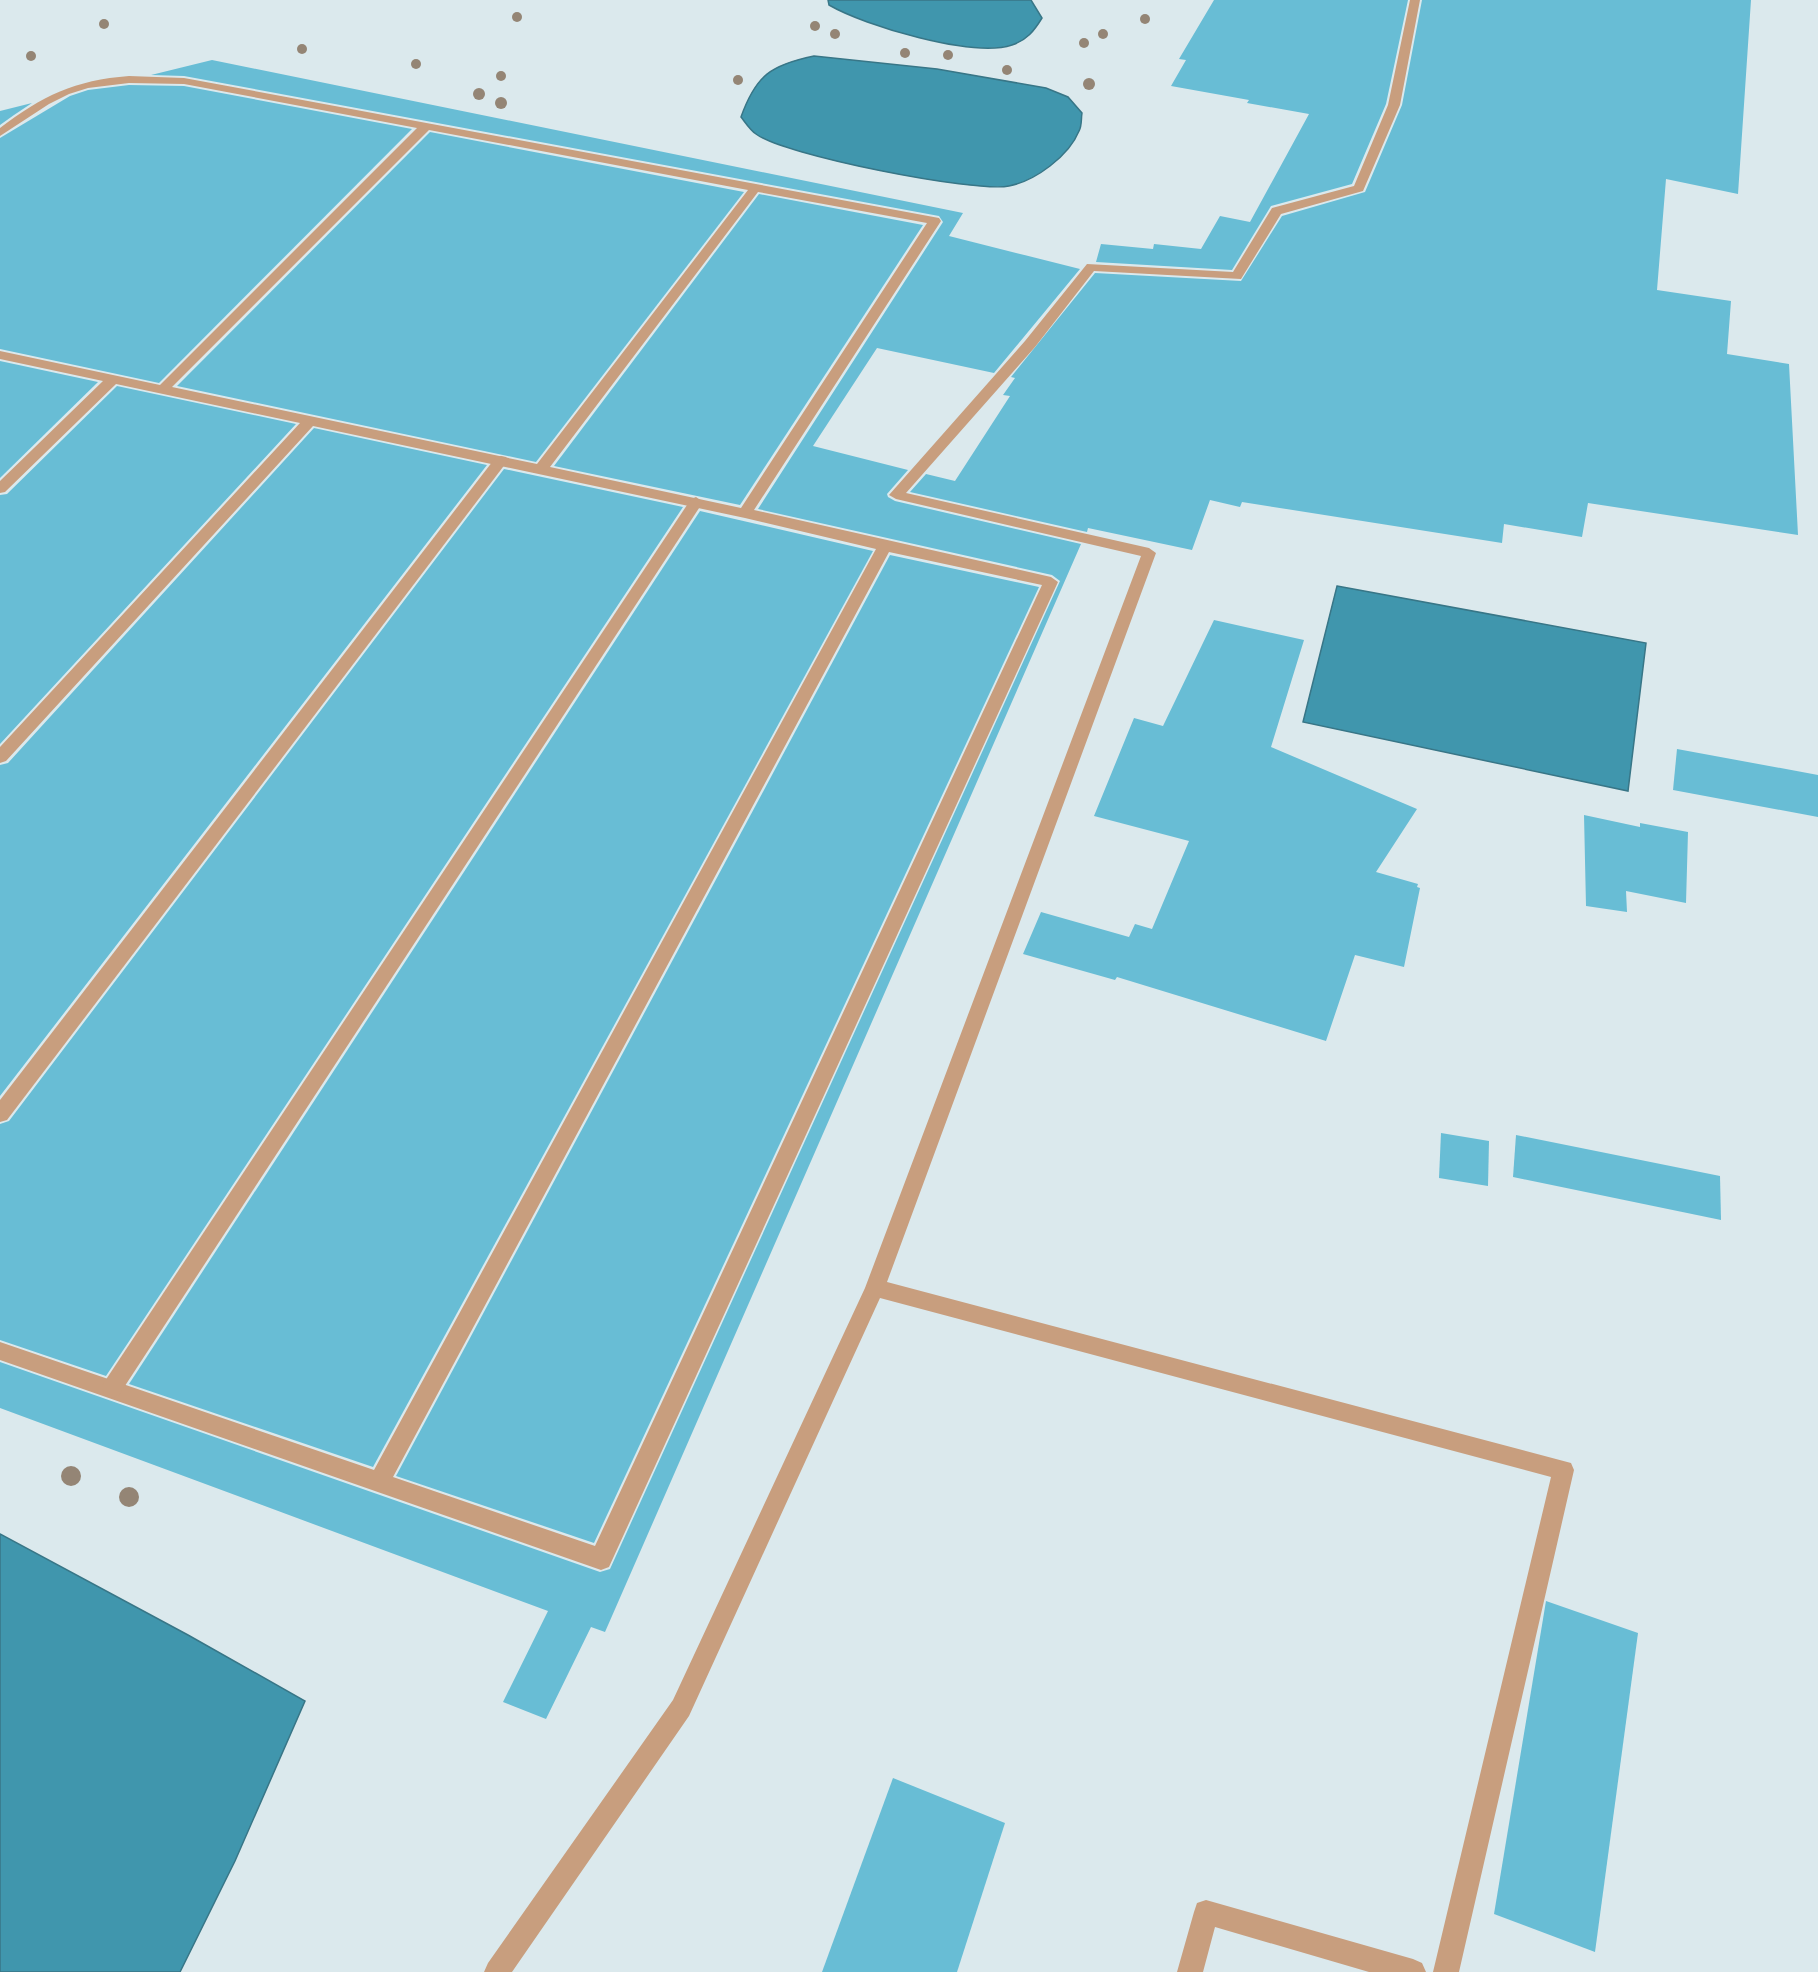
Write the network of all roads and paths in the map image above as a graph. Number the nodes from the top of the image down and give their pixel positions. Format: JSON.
{"nodes":[{"id":1,"x":1415,"y":0,"type":"edge"},
{"id":2,"x":426,"y":126,"type":"junction"},
{"id":3,"x":0,"y":133,"type":"edge"},
{"id":4,"x":755,"y":188,"type":"junction"},
{"id":5,"x":0,"y":356,"type":"edge"},
{"id":6,"x":111,"y":381,"type":"junction"},
{"id":7,"x":161,"y":391,"type":"junction"},
{"id":8,"x":310,"y":420,"type":"junction"},
{"id":9,"x":501,"y":460,"type":"junction"},
{"id":10,"x":541,"y":469,"type":"junction"},
{"id":11,"x":0,"y":489,"type":"edge"},
{"id":12,"x":696,"y":502,"type":"junction"},
{"id":13,"x":745,"y":513,"type":"junction"},
{"id":14,"x":885,"y":546,"type":"junction"},
{"id":15,"x":0,"y":757,"type":"edge"},
{"id":16,"x":0,"y":1114,"type":"edge"},
{"id":17,"x":875,"y":1288,"type":"junction"},
{"id":18,"x":0,"y":1351,"type":"edge"},
{"id":19,"x":112,"y":1388,"type":"junction"},
{"id":20,"x":379,"y":1482,"type":"junction"},
{"id":21,"x":497,"y":1972,"type":"edge"},
{"id":22,"x":1190,"y":1972,"type":"edge"},
{"id":23,"x":1413,"y":1972,"type":"edge"},
{"id":24,"x":1446,"y":1972,"type":"edge"}],
"edges":[{"from":1,"to":17,"type":"street"},
{"from":2,"to":3,"type":"street"},
{"from":2,"to":4,"type":"street"},
{"from":2,"to":7,"type":"street"},
{"from":4,"to":10,"type":"street"},
{"from":4,"to":13,"type":"street"},
{"from":5,"to":6,"type":"street"},
{"from":6,"to":7,"type":"street"},
{"from":6,"to":11,"type":"street"},
{"from":7,"to":8,"type":"street"},
{"from":8,"to":9,"type":"street"},
{"from":8,"to":15,"type":"street"},
{"from":9,"to":10,"type":"street"},
{"from":9,"to":16,"type":"street"},
{"from":10,"to":12,"type":"street"},
{"from":12,"to":13,"type":"street"},
{"from":12,"to":19,"type":"street"},
{"from":13,"to":14,"type":"street"},
{"from":14,"to":20,"type":"street"},
{"from":14,"to":20,"type":"street"},
{"from":17,"to":21,"type":"street"},
{"from":17,"to":24,"type":"street"},
{"from":18,"to":19,"type":"street"},
{"from":19,"to":20,"type":"street"},
{"from":22,"to":23,"type":"street"}]}
